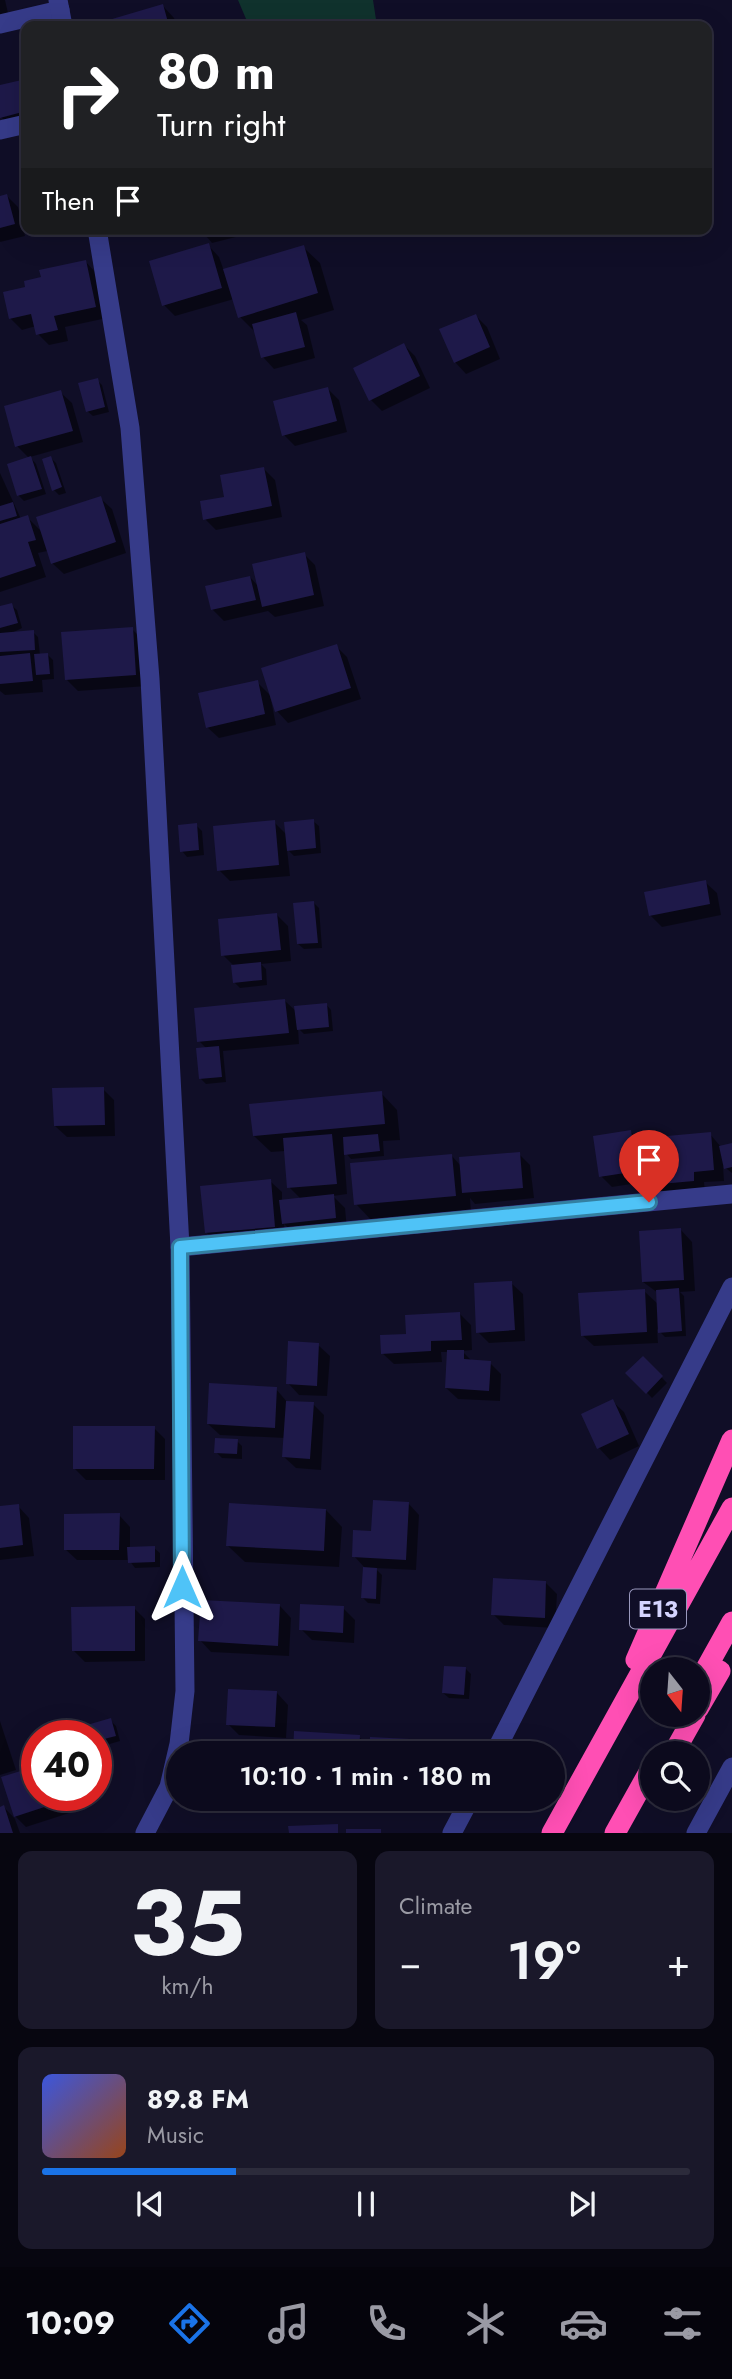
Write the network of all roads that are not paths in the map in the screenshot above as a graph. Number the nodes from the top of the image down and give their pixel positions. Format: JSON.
{"nodes":[{"id":1,"x":60,"y":12,"type":"edge"},
{"id":2,"x":0,"y":24,"type":"edge"},
{"id":3,"x":21,"y":125,"type":"edge"},
{"id":4,"x":0,"y":130,"type":"edge"},
{"id":5,"x":98,"y":235,"type":"edge"},
{"id":6,"x":732,"y":1194,"type":"edge"},
{"id":7,"x":180,"y":1247,"type":"junction"},
{"id":8,"x":732,"y":1287,"type":"edge"},
{"id":9,"x":732,"y":1440,"type":"edge"},
{"id":10,"x":732,"y":1508,"type":"edge"},
{"id":11,"x":732,"y":1622,"type":"edge"},
{"id":12,"x":732,"y":1651,"type":"edge"},
{"id":13,"x":710,"y":1661,"type":"edge"},
{"id":14,"x":710,"y":1689,"type":"edge"},
{"id":15,"x":501,"y":1741,"type":"edge"},
{"id":16,"x":732,"y":1767,"type":"edge"},
{"id":17,"x":584,"y":1778,"type":"junction"},
{"id":18,"x":640,"y":1788,"type":"edge"},
{"id":19,"x":640,"y":1806,"type":"edge"},
{"id":20,"x":464,"y":1811,"type":"edge"},
{"id":21,"x":145,"y":1833,"type":"edge"},
{"id":22,"x":452,"y":1833,"type":"edge"},
{"id":23,"x":552,"y":1833,"type":"edge"},
{"id":24,"x":615,"y":1833,"type":"edge"},
{"id":25,"x":621,"y":1833,"type":"edge"},
{"id":26,"x":695,"y":1833,"type":"edge"}],
"edges":[{"from":1,"to":2,"type":"street"},
{"from":3,"to":4,"type":"street"},
{"from":5,"to":7,"type":"street"},
{"from":6,"to":7,"type":"street"},
{"from":7,"to":21,"type":"street"},
{"from":8,"to":15,"type":"street"},
{"from":9,"to":17,"type":"highway","number":"E13"},
{"from":10,"to":17,"type":"highway"},
{"from":11,"to":13,"type":"highway"},
{"from":12,"to":14,"type":"highway"},
{"from":16,"to":26,"type":"street"},
{"from":17,"to":23,"type":"highway"},
{"from":18,"to":24,"type":"highway"},
{"from":19,"to":25,"type":"highway"},
{"from":20,"to":22,"type":"street"}]}
